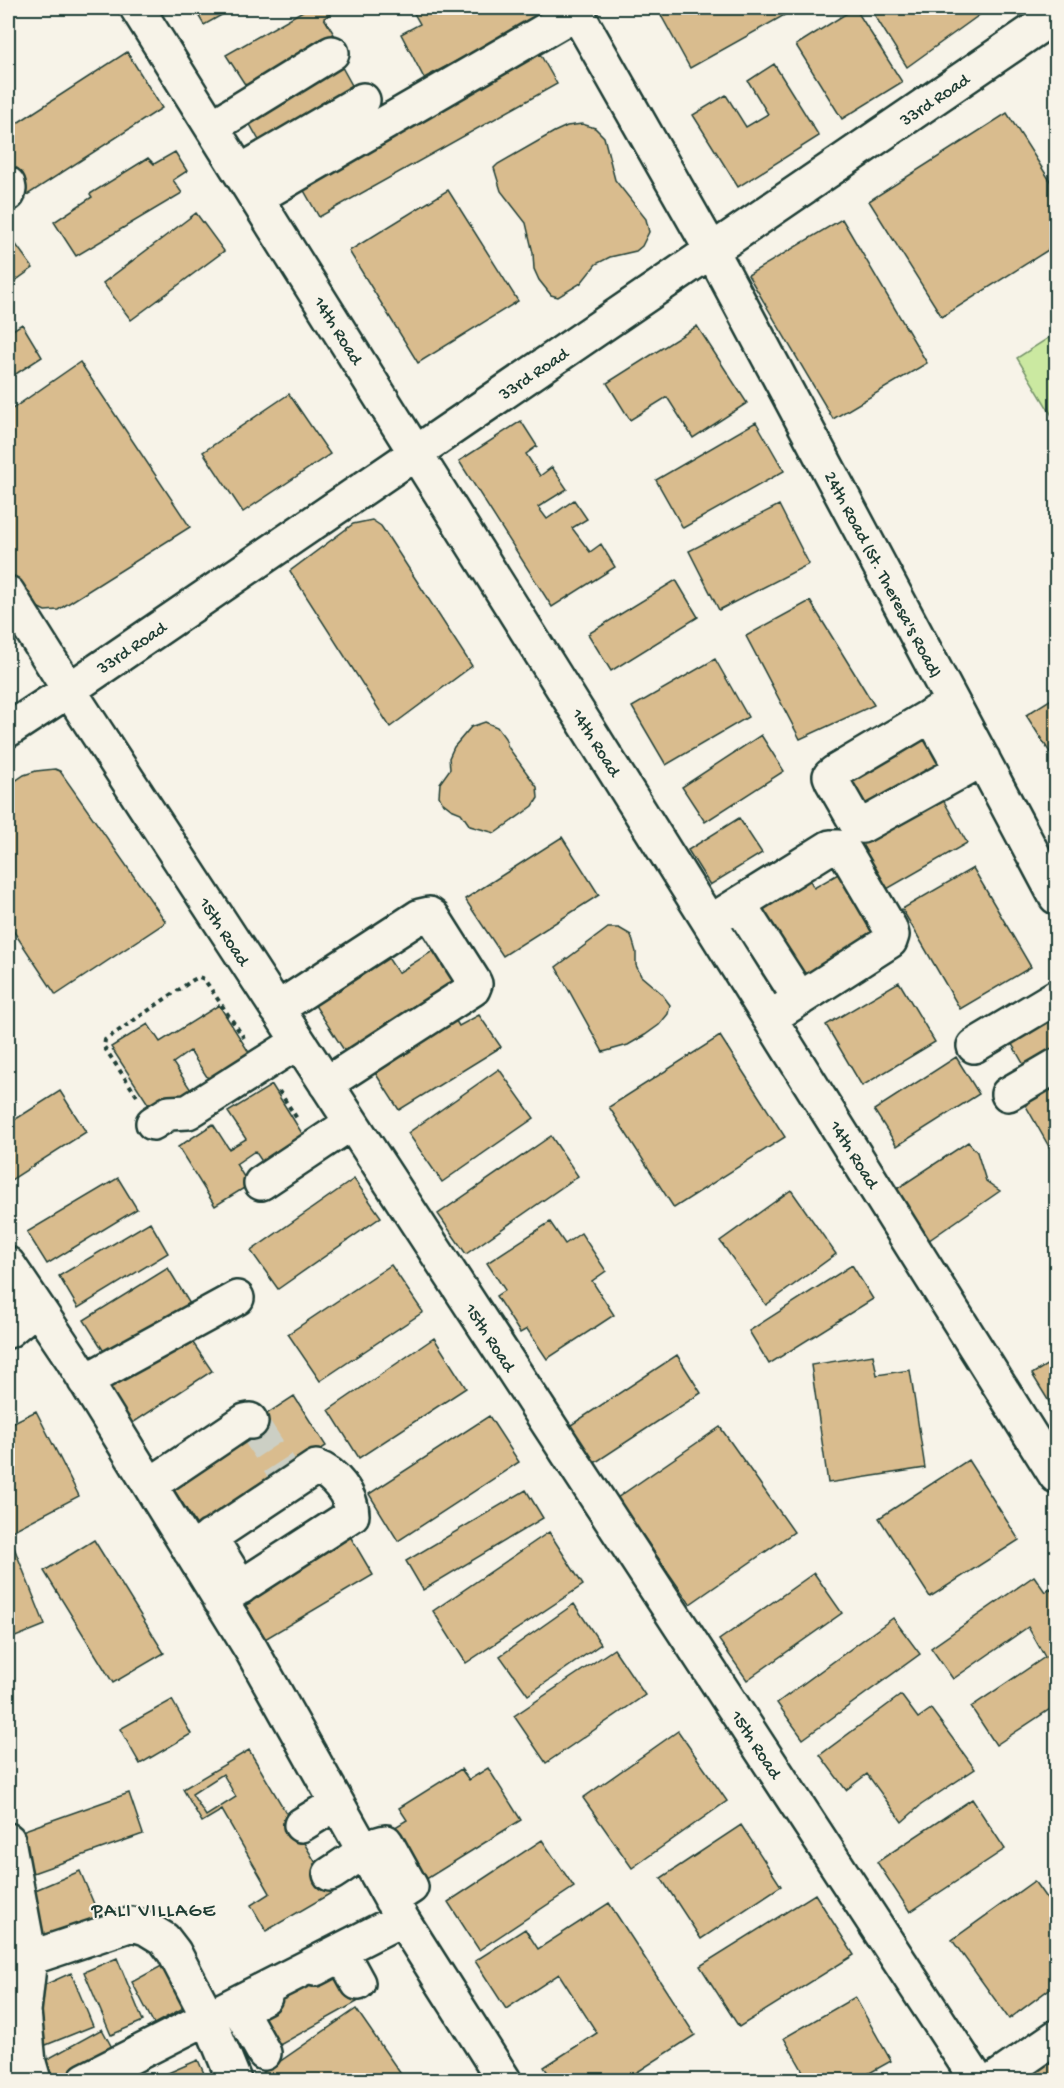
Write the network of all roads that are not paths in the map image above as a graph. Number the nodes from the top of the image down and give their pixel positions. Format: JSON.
{"nodes":[{"id":1,"x":137,"y":8,"type":"edge"},
{"id":2,"x":576,"y":10,"type":"edge"},
{"id":3,"x":1056,"y":15,"type":"edge"},
{"id":4,"x":332,"y":53,"type":"dead end"},
{"id":5,"x":363,"y":100,"type":"dead end"},
{"id":6,"x":212,"y":127,"type":"junction"},
{"id":7,"x":8,"y":184,"type":"edge"},
{"id":8,"x":248,"y":185,"type":"junction"},
{"id":9,"x":8,"y":194,"type":"edge"},
{"id":10,"x":712,"y":251,"type":"junction"},
{"id":11,"x":416,"y":453,"type":"junction"},
{"id":12,"x":8,"y":593,"type":"edge"},
{"id":13,"x":69,"y":690,"type":"junction"},
{"id":14,"x":942,"y":709,"type":"junction"},
{"id":15,"x":8,"y":730,"type":"edge"},
{"id":16,"x":973,"y":765,"type":"junction"},
{"id":17,"x":1056,"y":897,"type":"edge"},
{"id":18,"x":739,"y":904,"type":"junction"},
{"id":19,"x":710,"y":922,"type":"junction"},
{"id":20,"x":1056,"y":997,"type":"edge"},
{"id":21,"x":800,"y":999,"type":"junction"},
{"id":22,"x":277,"y":1010,"type":"junction"},
{"id":23,"x":770,"y":1018,"type":"junction"},
{"id":24,"x":298,"y":1042,"type":"junction"},
{"id":25,"x":974,"y":1046,"type":"dead end"},
{"id":26,"x":1056,"y":1066,"type":"edge"},
{"id":27,"x":1056,"y":1073,"type":"edge"},
{"id":28,"x":326,"y":1084,"type":"junction"},
{"id":29,"x":154,"y":1123,"type":"road end"},
{"id":30,"x":351,"y":1123,"type":"junction"},
{"id":31,"x":261,"y":1183,"type":"dead end"},
{"id":32,"x":8,"y":1264,"type":"edge"},
{"id":33,"x":237,"y":1298,"type":"dead end"},
{"id":34,"x":37,"y":1307,"type":"junction"},
{"id":35,"x":8,"y":1331,"type":"edge"},
{"id":36,"x":85,"y":1381,"type":"junction"},
{"id":37,"x":251,"y":1422,"type":"dead end"},
{"id":38,"x":285,"y":1474,"type":"dead end"},
{"id":39,"x":1056,"y":1476,"type":"edge"},
{"id":40,"x":156,"y":1481,"type":"junction"},
{"id":41,"x":197,"y":1543,"type":"junction"},
{"id":42,"x":231,"y":1594,"type":"junction"},
{"id":43,"x":337,"y":1803,"type":"junction"},
{"id":44,"x":301,"y":1825,"type":"dead end"},
{"id":45,"x":8,"y":1840,"type":"edge"},
{"id":46,"x":364,"y":1852,"type":"junction"},
{"id":47,"x":330,"y":1874,"type":"dead end"},
{"id":48,"x":400,"y":1916,"type":"junction"},
{"id":49,"x":30,"y":1958,"type":"junction"},
{"id":50,"x":209,"y":2019,"type":"junction"},
{"id":51,"x":1056,"y":2037,"type":"edge"},
{"id":52,"x":264,"y":2053,"type":"dead end"},
{"id":53,"x":34,"y":2080,"type":"edge"},
{"id":54,"x":85,"y":2080,"type":"edge"},
{"id":55,"x":234,"y":2080,"type":"edge"},
{"id":56,"x":504,"y":2080,"type":"edge"},
{"id":57,"x":977,"y":2080,"type":"edge"},
{"id":58,"x":994,"y":2080,"type":"edge"}],
"edges":[{"from":1,"to":6,"type":"street","name":"14th Road"},
{"from":2,"to":8,"type":"street"},
{"from":2,"to":10,"type":"street","name":"24th Road (St. Theresa's Road)"},
{"from":3,"to":10,"type":"street","name":"33rd Road"},
{"from":4,"to":6,"type":"street"},
{"from":5,"to":8,"type":"street"},
{"from":6,"to":8,"type":"street","name":"14th Road"},
{"from":7,"to":9,"type":"street"},
{"from":8,"to":11,"type":"street","name":"14th Road"},
{"from":10,"to":11,"type":"street","name":"33rd Road"},
{"from":10,"to":14,"type":"street","name":"24th Road (St. Theresa's Road)"},
{"from":11,"to":13,"type":"street","name":"33rd Road"},
{"from":11,"to":19,"type":"street","name":"14th Road"},
{"from":12,"to":13,"type":"street","name":"15th Road"},
{"from":13,"to":15,"type":"street","name":"33rd Road"},
{"from":13,"to":22,"type":"street","name":"15th Road"},
{"from":14,"to":16,"type":"street","name":"24th Road (St. Theresa's Road)"},
{"from":14,"to":16,"type":"street"},
{"from":16,"to":17,"type":"street","name":"24th Road (St. Theresa's Road)"},
{"from":18,"to":19,"type":"street"},
{"from":18,"to":21,"type":"street"},
{"from":18,"to":21,"type":"street"},
{"from":19,"to":23,"type":"street","name":"14th Road"},
{"from":20,"to":25,"type":"street"},
{"from":21,"to":23,"type":"street"},
{"from":22,"to":24,"type":"street","name":"15th Road"},
{"from":22,"to":28,"type":"street"},
{"from":23,"to":39,"type":"street","name":"14th Road"},
{"from":24,"to":28,"type":"street","name":"15th Road"},
{"from":24,"to":29,"type":"street"},
{"from":26,"to":27,"type":"street"},
{"from":28,"to":30,"type":"street","name":"15th Road"},
{"from":30,"to":31,"type":"street"},
{"from":30,"to":57,"type":"street","name":"15th Road"},
{"from":32,"to":34,"type":"street"},
{"from":33,"to":36,"type":"street"},
{"from":34,"to":35,"type":"street"},
{"from":34,"to":36,"type":"street"},
{"from":36,"to":40,"type":"street"},
{"from":37,"to":40,"type":"street"},
{"from":38,"to":41,"type":"street"},
{"from":40,"to":41,"type":"street"},
{"from":41,"to":42,"type":"street"},
{"from":41,"to":42,"type":"street"},
{"from":42,"to":43,"type":"street"},
{"from":43,"to":44,"type":"street"},
{"from":43,"to":46,"type":"street"},
{"from":45,"to":49,"type":"street"},
{"from":46,"to":47,"type":"street"},
{"from":46,"to":48,"type":"street"},
{"from":48,"to":50,"type":"street"},
{"from":48,"to":52,"type":"street"},
{"from":48,"to":56,"type":"street"},
{"from":49,"to":50,"type":"street"},
{"from":49,"to":53,"type":"street"},
{"from":50,"to":54,"type":"street"},
{"from":50,"to":55,"type":"street"},
{"from":51,"to":58,"type":"street"}]}
